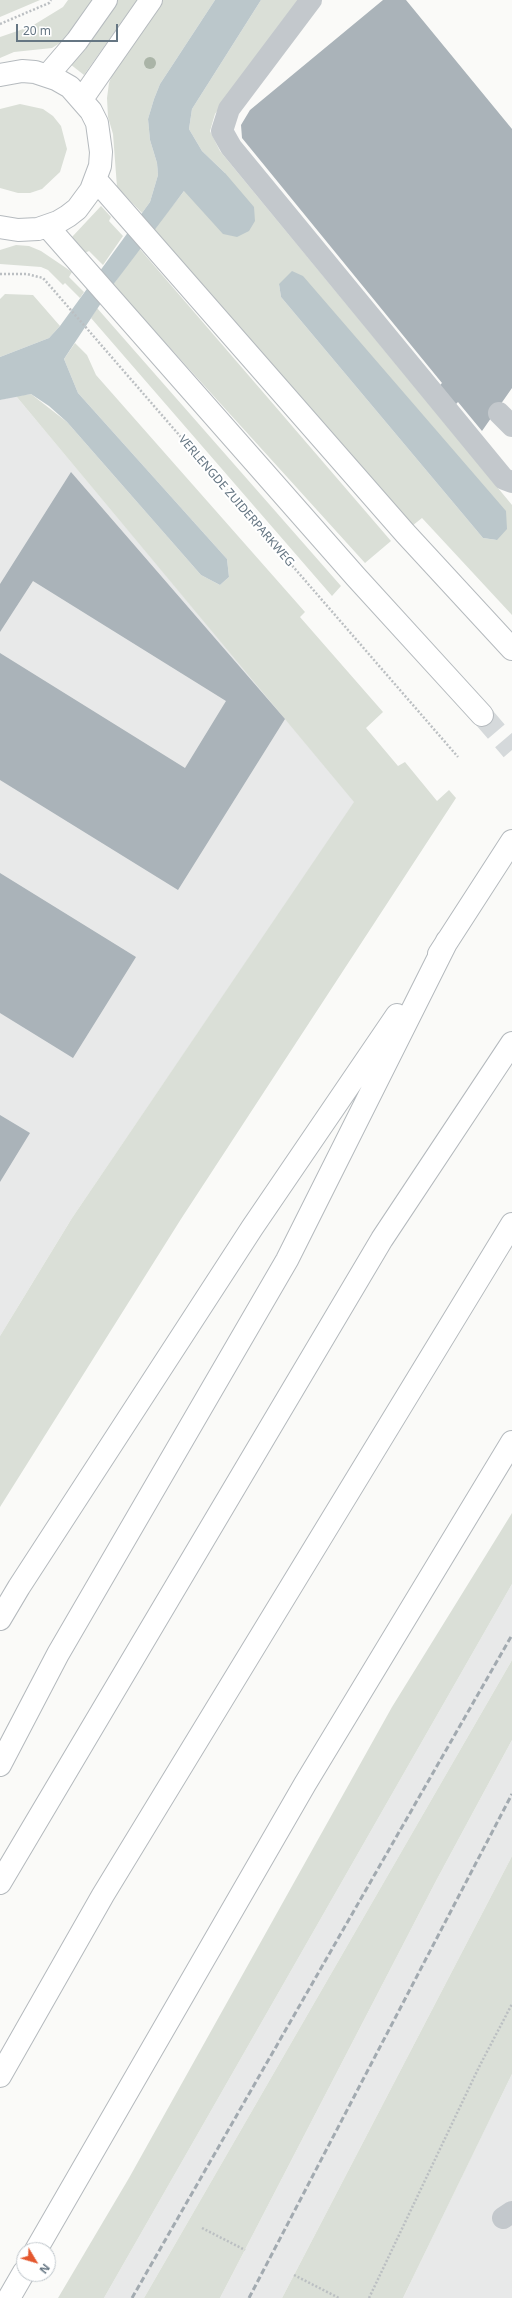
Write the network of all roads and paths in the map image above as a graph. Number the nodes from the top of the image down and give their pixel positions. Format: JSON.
{"nodes":[{"id":1,"x":51,"y":0,"type":"edge"},
{"id":2,"x":106,"y":0,"type":"edge"},
{"id":3,"x":151,"y":0,"type":"edge"},
{"id":4,"x":311,"y":0,"type":"edge"},
{"id":5,"x":0,"y":24,"type":"edge"},
{"id":6,"x":0,"y":75,"type":"edge"},
{"id":7,"x":47,"y":76,"type":"junction"},
{"id":8,"x":82,"y":99,"type":"junction"},
{"id":9,"x":96,"y":180,"type":"junction"},
{"id":10,"x":47,"y":226,"type":"junction"},
{"id":11,"x":0,"y":228,"type":"edge"},
{"id":12,"x":0,"y":274,"type":"edge"},
{"id":13,"x":512,"y":482,"type":"edge"},
{"id":14,"x":512,"y":649,"type":"edge"},
{"id":15,"x":482,"y":715,"type":"tunnel mouth"},
{"id":16,"x":458,"y":757,"type":"dead end"},
{"id":17,"x":512,"y":840,"type":"edge"},
{"id":18,"x":447,"y":941,"type":"junction"},
{"id":19,"x":512,"y":1043,"type":"edge"},
{"id":20,"x":512,"y":1224,"type":"edge"},
{"id":21,"x":512,"y":1442,"type":"edge"},
{"id":22,"x":0,"y":1619,"type":"edge"},
{"id":23,"x":0,"y":1765,"type":"edge"},
{"id":24,"x":0,"y":1883,"type":"edge"},
{"id":25,"x":512,"y":2004,"type":"edge"},
{"id":26,"x":0,"y":2076,"type":"edge"},
{"id":27,"x":202,"y":2228,"type":"dead end"},
{"id":28,"x":41,"y":2242,"type":"edge"},
{"id":29,"x":245,"y":2250,"type":"dead end"},
{"id":30,"x":294,"y":2275,"type":"dead end"},
{"id":31,"x":18,"y":2282,"type":"edge"},
{"id":32,"x":9,"y":2298,"type":"edge"},
{"id":33,"x":339,"y":2298,"type":"edge"},
{"id":34,"x":369,"y":2298,"type":"edge"}],
"edges":[{"from":1,"to":5,"type":"path"},
{"from":2,"to":7,"type":"main road"},
{"from":3,"to":8,"type":"main road"},
{"from":4,"to":13,"type":"lane"},
{"from":6,"to":7,"type":"main road"},
{"from":7,"to":8,"type":"main road"},
{"from":8,"to":9,"type":"main road"},
{"from":9,"to":10,"type":"main road"},
{"from":9,"to":14,"type":"main road"},
{"from":10,"to":11,"type":"main road"},
{"from":10,"to":15,"type":"main road"},
{"from":12,"to":16,"type":"path","name":"VERLENGDE ZUIDERPARKWEG"},
{"from":17,"to":18,"type":"main road"},
{"from":18,"to":22,"type":"main road"},
{"from":18,"to":23,"type":"main road"},
{"from":19,"to":24,"type":"main road"},
{"from":20,"to":26,"type":"main road"},
{"from":21,"to":28,"type":"main road"},
{"from":25,"to":34,"type":"path"},
{"from":27,"to":29,"type":"path"},
{"from":30,"to":33,"type":"path"},
{"from":31,"to":32,"type":"main road"}]}
